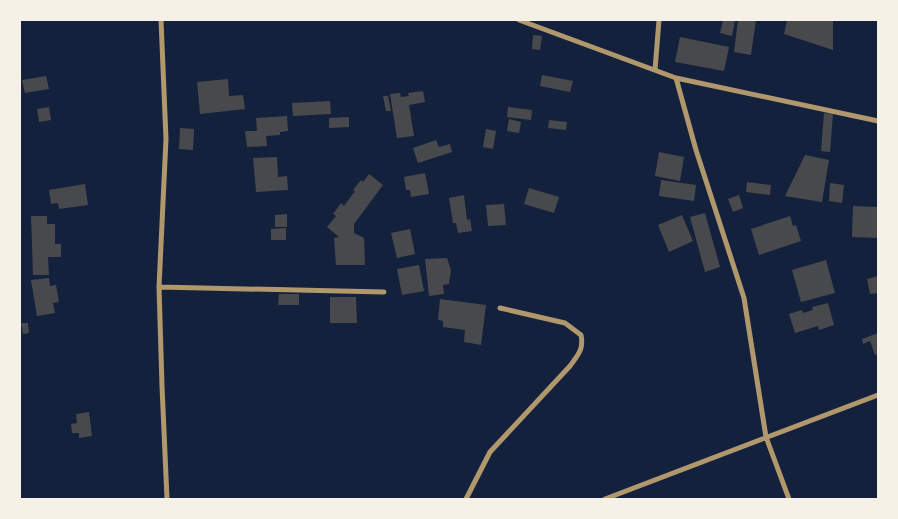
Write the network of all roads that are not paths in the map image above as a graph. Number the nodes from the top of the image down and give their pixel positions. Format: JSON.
{"nodes":[{"id":1,"x":161,"y":20,"type":"edge"},
{"id":2,"x":519,"y":20,"type":"edge"},
{"id":3,"x":659,"y":20,"type":"edge"},
{"id":4,"x":656,"y":70,"type":"junction"},
{"id":5,"x":676,"y":78,"type":"junction"},
{"id":6,"x":878,"y":121,"type":"edge"},
{"id":7,"x":159,"y":287,"type":"junction"},
{"id":8,"x":384,"y":292,"type":"dead end"},
{"id":9,"x":500,"y":308,"type":"dead end"},
{"id":10,"x":878,"y":395,"type":"edge"},
{"id":11,"x":766,"y":437,"type":"junction"},
{"id":12,"x":167,"y":499,"type":"edge"},
{"id":13,"x":466,"y":499,"type":"edge"},
{"id":14,"x":605,"y":499,"type":"edge"},
{"id":15,"x":789,"y":499,"type":"edge"}],
"edges":[{"from":1,"to":7,"type":"street"},
{"from":2,"to":4,"type":"street"},
{"from":3,"to":4,"type":"street"},
{"from":4,"to":5,"type":"street"},
{"from":5,"to":6,"type":"street"},
{"from":5,"to":11,"type":"street"},
{"from":7,"to":8,"type":"street"},
{"from":7,"to":12,"type":"street"},
{"from":9,"to":13,"type":"street"},
{"from":10,"to":11,"type":"street"},
{"from":11,"to":14,"type":"street"},
{"from":11,"to":15,"type":"street"}]}
